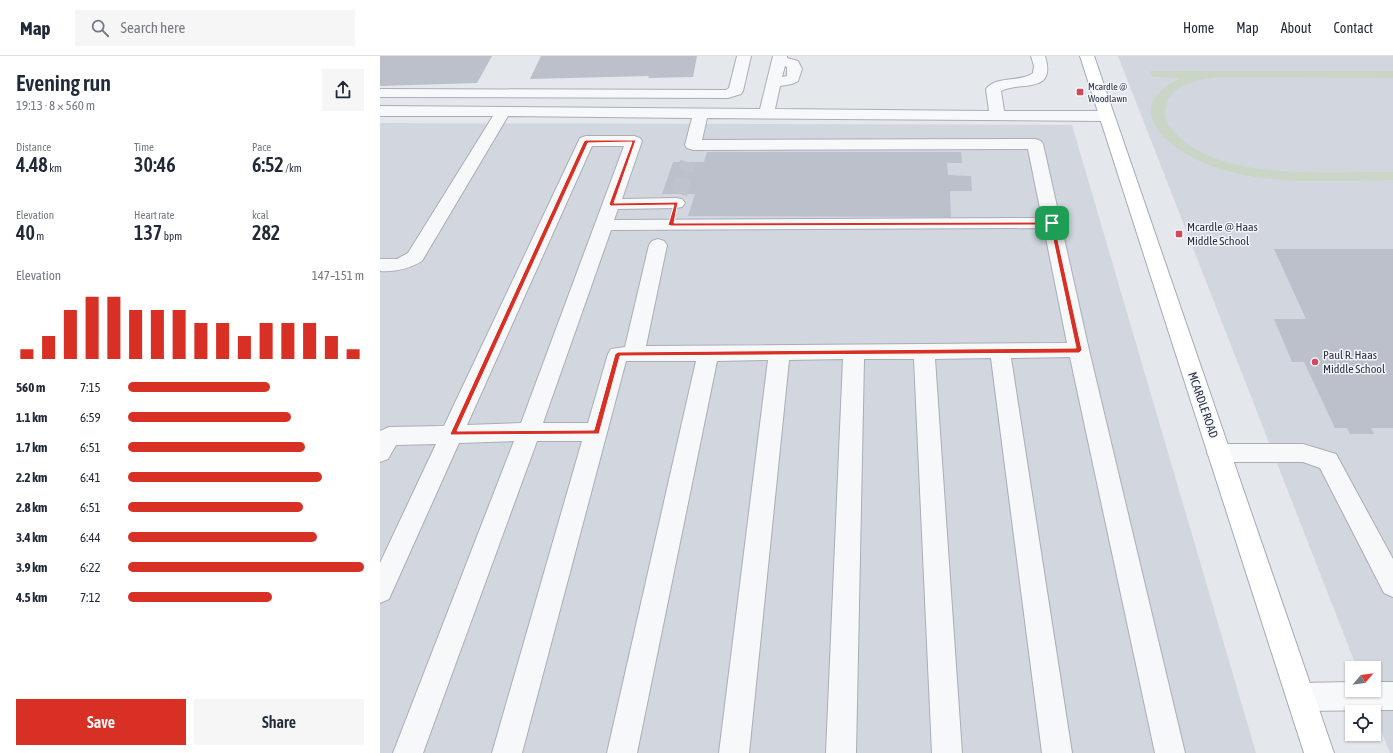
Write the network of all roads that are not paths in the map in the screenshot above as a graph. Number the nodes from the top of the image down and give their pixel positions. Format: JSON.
{"nodes":[{"id":1,"x":744,"y":56,"type":"edge"},
{"id":2,"x":1038,"y":56,"type":"edge"},
{"id":3,"x":1087,"y":56,"type":"edge"},
{"id":4,"x":780,"y":59,"type":"edge"},
{"id":5,"x":380,"y":93,"type":"edge"},
{"id":6,"x":380,"y":111,"type":"edge"},
{"id":7,"x":502,"y":112,"type":"junction"},
{"id":8,"x":701,"y":113,"type":"junction"},
{"id":9,"x":767,"y":113,"type":"junction"},
{"id":10,"x":997,"y":114,"type":"junction"},
{"id":11,"x":1106,"y":116,"type":"junction"},
{"id":12,"x":693,"y":145,"type":"junction"},
{"id":13,"x":688,"y":162,"type":"tunnel mouth"},
{"id":14,"x":611,"y":204,"type":"junction"},
{"id":15,"x":1052,"y":223,"type":"junction"},
{"id":16,"x":604,"y":225,"type":"junction"},
{"id":17,"x":671,"y":225,"type":"junction"},
{"id":18,"x":658,"y":245,"type":"dead end"},
{"id":19,"x":380,"y":265,"type":"edge"},
{"id":20,"x":1079,"y":350,"type":"junction"},
{"id":21,"x":1000,"y":351,"type":"junction"},
{"id":22,"x":854,"y":352,"type":"junction"},
{"id":23,"x":924,"y":352,"type":"junction"},
{"id":24,"x":780,"y":353,"type":"junction"},
{"id":25,"x":634,"y":354,"type":"junction"},
{"id":26,"x":708,"y":354,"type":"junction"},
{"id":27,"x":529,"y":432,"type":"junction"},
{"id":28,"x":596,"y":432,"type":"junction"},
{"id":29,"x":453,"y":434,"type":"junction"},
{"id":30,"x":380,"y":453,"type":"edge"},
{"id":31,"x":1219,"y":453,"type":"junction"},
{"id":32,"x":1393,"y":585,"type":"edge"},
{"id":33,"x":380,"y":591,"type":"edge"},
{"id":34,"x":1393,"y":696,"type":"edge"},
{"id":35,"x":1300,"y":697,"type":"junction"},
{"id":36,"x":408,"y":753,"type":"edge"},
{"id":37,"x":507,"y":753,"type":"edge"},
{"id":38,"x":622,"y":753,"type":"edge"},
{"id":39,"x":734,"y":753,"type":"edge"},
{"id":40,"x":841,"y":753,"type":"edge"},
{"id":41,"x":947,"y":753,"type":"edge"},
{"id":42,"x":1057,"y":753,"type":"edge"},
{"id":43,"x":1170,"y":753,"type":"edge"},
{"id":44,"x":1319,"y":753,"type":"edge"}],
"edges":[{"from":1,"to":5,"type":"street"},
{"from":2,"to":10,"type":"street"},
{"from":3,"to":11,"type":"main road","name":"MCARDLE ROAD"},
{"from":4,"to":9,"type":"street"},
{"from":6,"to":7,"type":"street"},
{"from":7,"to":8,"type":"street"},
{"from":7,"to":19,"type":"street"},
{"from":8,"to":9,"type":"street"},
{"from":8,"to":12,"type":"street"},
{"from":9,"to":10,"type":"street"},
{"from":10,"to":11,"type":"street"},
{"from":11,"to":31,"type":"main road","name":"MCARDLE ROAD"},
{"from":12,"to":13,"type":"street"},
{"from":12,"to":15,"type":"street"},
{"from":14,"to":16,"type":"street"},
{"from":14,"to":17,"type":"street"},
{"from":14,"to":29,"type":"street"},
{"from":15,"to":17,"type":"street"},
{"from":15,"to":20,"type":"street"},
{"from":16,"to":17,"type":"street"},
{"from":16,"to":27,"type":"street"},
{"from":18,"to":25,"type":"street"},
{"from":20,"to":21,"type":"street"},
{"from":20,"to":43,"type":"street"},
{"from":21,"to":23,"type":"street"},
{"from":21,"to":42,"type":"street"},
{"from":22,"to":23,"type":"street"},
{"from":22,"to":24,"type":"street"},
{"from":22,"to":40,"type":"street"},
{"from":23,"to":41,"type":"street"},
{"from":24,"to":26,"type":"street"},
{"from":24,"to":39,"type":"street"},
{"from":25,"to":26,"type":"street"},
{"from":25,"to":28,"type":"street"},
{"from":26,"to":38,"type":"street"},
{"from":27,"to":28,"type":"street"},
{"from":27,"to":29,"type":"street"},
{"from":27,"to":36,"type":"street"},
{"from":28,"to":37,"type":"street"},
{"from":29,"to":30,"type":"street"},
{"from":29,"to":33,"type":"street"},
{"from":31,"to":32,"type":"street"},
{"from":31,"to":35,"type":"main road","name":"MCARDLE ROAD"},
{"from":34,"to":35,"type":"street"},
{"from":35,"to":44,"type":"main road","name":"MCARDLE ROAD"}]}
